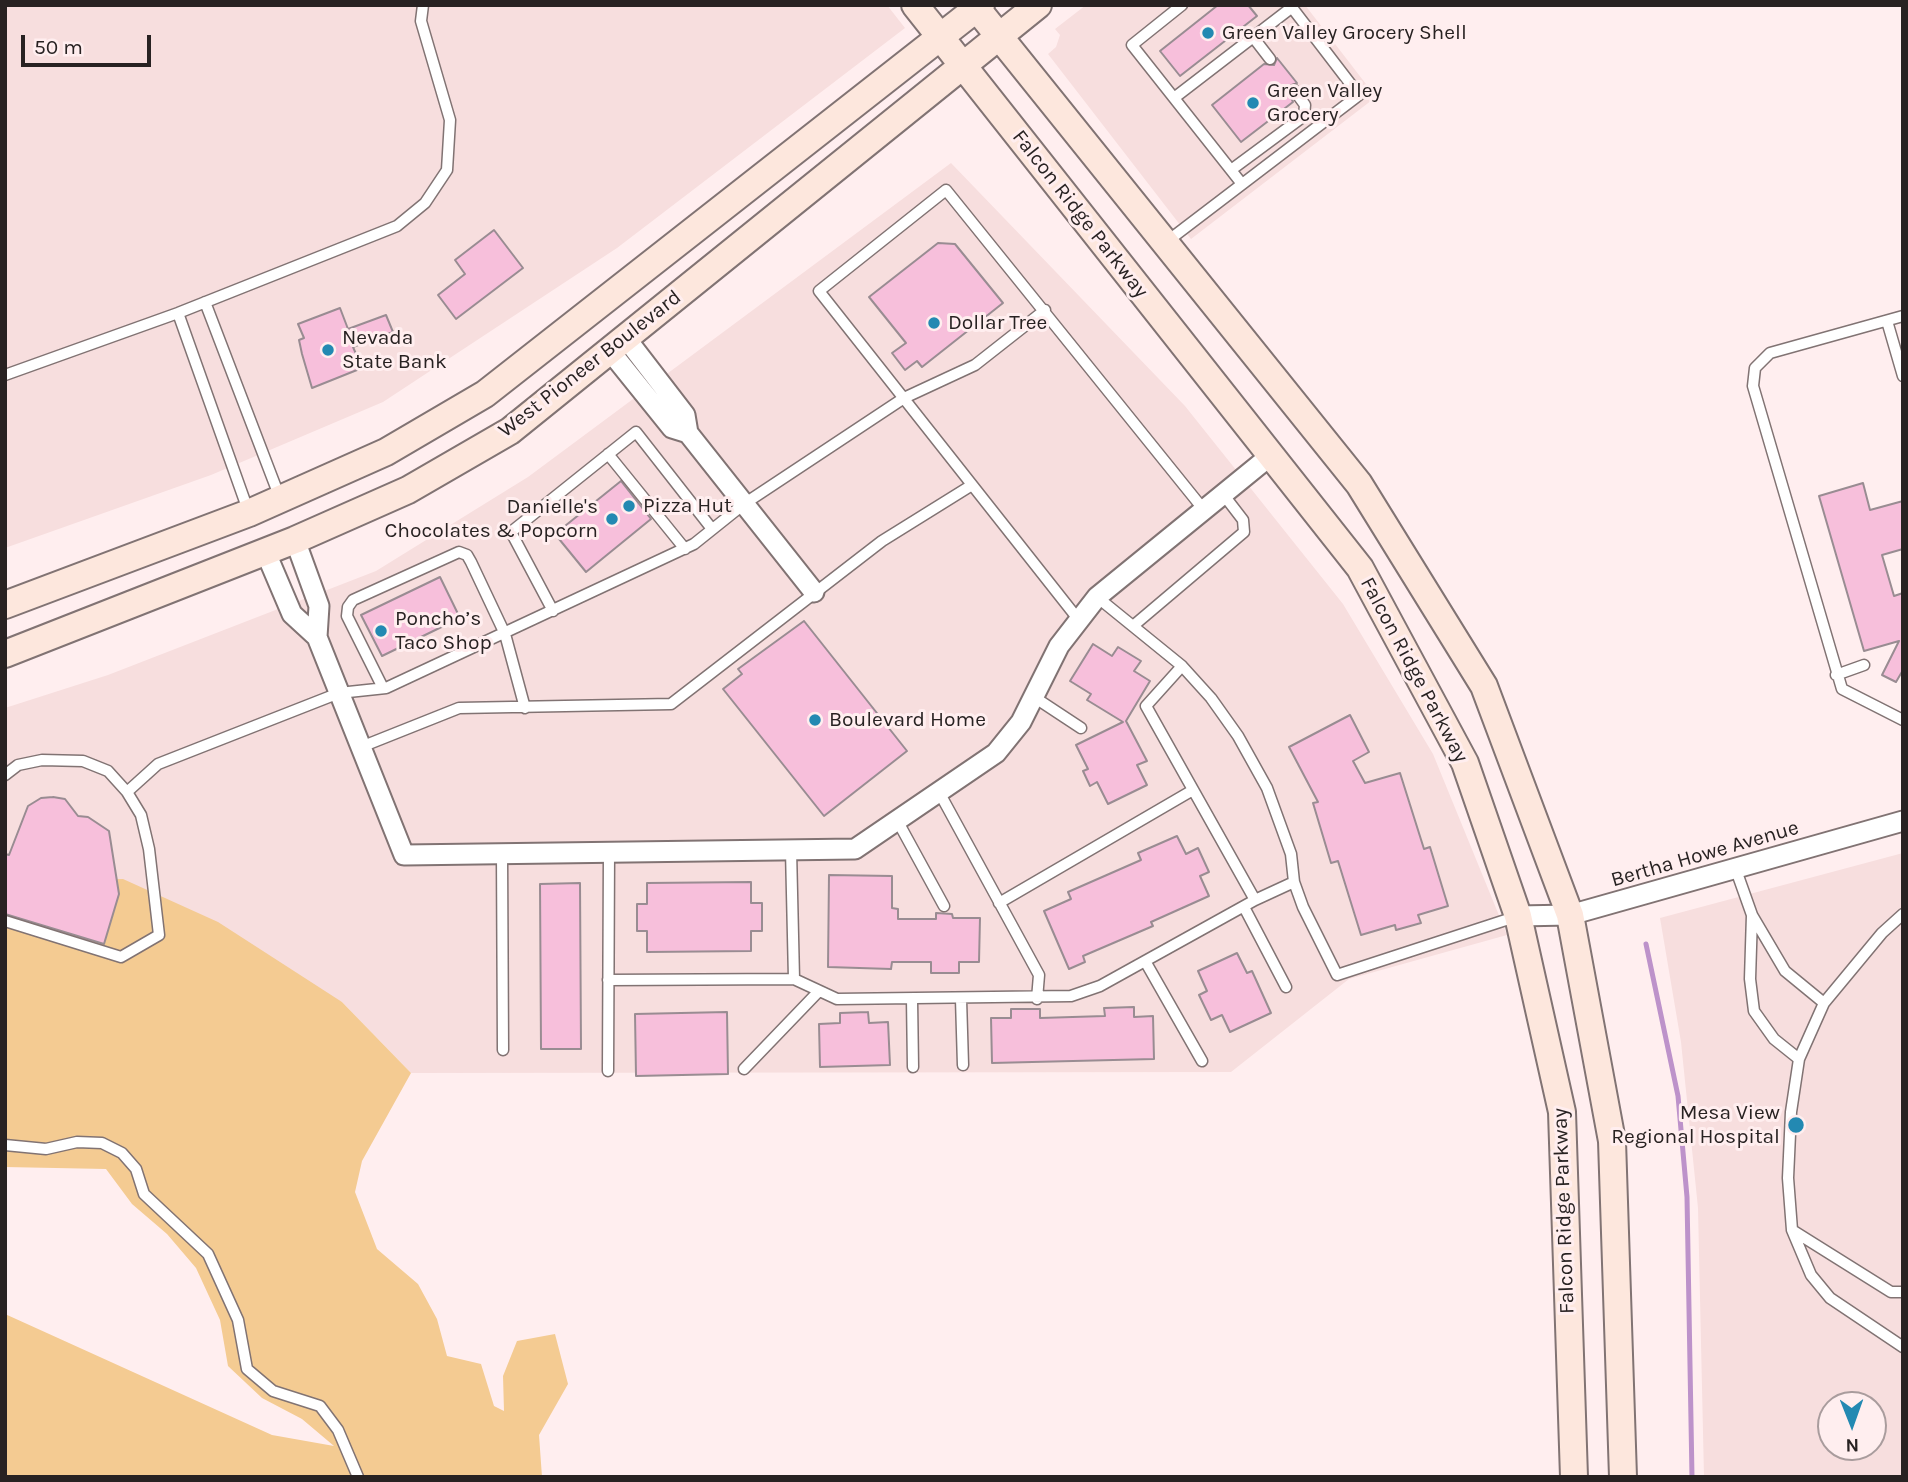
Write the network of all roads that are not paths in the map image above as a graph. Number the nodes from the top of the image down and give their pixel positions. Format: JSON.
{"nodes":[{"id":1,"x":423,"y":5,"type":"edge"},
{"id":2,"x":915,"y":5,"type":"edge"},
{"id":3,"x":1038,"y":5,"type":"edge"},
{"id":4,"x":1182,"y":5,"type":"edge"},
{"id":5,"x":977,"y":6,"type":"edge"},
{"id":6,"x":1291,"y":7,"type":"edge"},
{"id":7,"x":998,"y":36,"type":"junction"},
{"id":8,"x":1253,"y":37,"type":"junction"},
{"id":9,"x":941,"y":38,"type":"junction"},
{"id":10,"x":1270,"y":59,"type":"dead end"},
{"id":11,"x":962,"y":64,"type":"junction"},
{"id":12,"x":1294,"y":90,"type":"dead end"},
{"id":13,"x":1174,"y":98,"type":"junction"},
{"id":14,"x":1231,"y":170,"type":"junction"},
{"id":15,"x":1242,"y":184,"type":"junction"},
{"id":16,"x":1164,"y":243,"type":"junction"},
{"id":17,"x":205,"y":302,"type":"junction"},
{"id":18,"x":1045,"y":310,"type":"junction"},
{"id":19,"x":178,"y":313,"type":"junction"},
{"id":20,"x":1903,"y":316,"type":"edge"},
{"id":21,"x":1887,"y":321,"type":"junction"},
{"id":22,"x":617,"y":344,"type":"junction"},
{"id":23,"x":5,"y":375,"type":"edge"},
{"id":24,"x":1903,"y":376,"type":"edge"},
{"id":25,"x":904,"y":398,"type":"junction"},
{"id":26,"x":608,"y":454,"type":"junction"},
{"id":27,"x":1270,"y":456,"type":"junction"},
{"id":28,"x":972,"y":485,"type":"junction"},
{"id":29,"x":1223,"y":494,"type":"junction"},
{"id":30,"x":281,"y":499,"type":"junction"},
{"id":31,"x":744,"y":504,"type":"junction"},
{"id":32,"x":1204,"y":510,"type":"junction"},
{"id":33,"x":249,"y":513,"type":"junction"},
{"id":34,"x":712,"y":529,"type":"junction"},
{"id":35,"x":295,"y":540,"type":"junction"},
{"id":36,"x":685,"y":549,"type":"junction"},
{"id":37,"x":265,"y":553,"type":"junction"},
{"id":38,"x":814,"y":592,"type":"junction"},
{"id":39,"x":1097,"y":597,"type":"junction"},
{"id":40,"x":5,"y":605,"type":"edge"},
{"id":41,"x":553,"y":611,"type":"junction"},
{"id":42,"x":1078,"y":619,"type":"junction"},
{"id":43,"x":1133,"y":626,"type":"junction"},
{"id":44,"x":505,"y":634,"type":"junction"},
{"id":45,"x":317,"y":637,"type":"junction"},
{"id":46,"x":5,"y":654,"type":"edge"},
{"id":47,"x":1864,"y":665,"type":"dead end"},
{"id":48,"x":1182,"y":666,"type":"junction"},
{"id":49,"x":1836,"y":675,"type":"junction"},
{"id":50,"x":383,"y":688,"type":"junction"},
{"id":51,"x":339,"y":693,"type":"junction"},
{"id":52,"x":1034,"y":697,"type":"junction"},
{"id":53,"x":525,"y":708,"type":"junction"},
{"id":54,"x":1903,"y":720,"type":"edge"},
{"id":55,"x":1082,"y":728,"type":"dead end"},
{"id":56,"x":361,"y":747,"type":"junction"},
{"id":57,"x":5,"y":775,"type":"edge"},
{"id":58,"x":1193,"y":789,"type":"junction"},
{"id":59,"x":127,"y":792,"type":"junction"},
{"id":60,"x":939,"y":792,"type":"junction"},
{"id":61,"x":897,"y":820,"type":"junction"},
{"id":62,"x":1903,"y":821,"type":"edge"},
{"id":63,"x":791,"y":850,"type":"junction"},
{"id":64,"x":609,"y":852,"type":"junction"},
{"id":65,"x":502,"y":854,"type":"junction"},
{"id":66,"x":1736,"y":870,"type":"junction"},
{"id":67,"x":1294,"y":882,"type":"junction"},
{"id":68,"x":1255,"y":900,"type":"junction"},
{"id":69,"x":999,"y":903,"type":"junction"},
{"id":70,"x":944,"y":906,"type":"dead end"},
{"id":71,"x":1244,"y":906,"type":"junction"},
{"id":72,"x":1903,"y":914,"type":"edge"},
{"id":73,"x":1570,"y":915,"type":"junction"},
{"id":74,"x":1752,"y":915,"type":"junction"},
{"id":75,"x":1518,"y":916,"type":"junction"},
{"id":76,"x":5,"y":921,"type":"edge"},
{"id":77,"x":1145,"y":961,"type":"junction"},
{"id":78,"x":794,"y":979,"type":"junction"},
{"id":79,"x":608,"y":980,"type":"junction"},
{"id":80,"x":1286,"y":987,"type":"dead end"},
{"id":81,"x":819,"y":991,"type":"junction"},
{"id":82,"x":912,"y":999,"type":"junction"},
{"id":83,"x":961,"y":999,"type":"junction"},
{"id":84,"x":1037,"y":999,"type":"junction"},
{"id":85,"x":1824,"y":1003,"type":"junction"},
{"id":86,"x":503,"y":1050,"type":"dead end"},
{"id":87,"x":1799,"y":1059,"type":"junction"},
{"id":88,"x":1202,"y":1061,"type":"dead end"},
{"id":89,"x":963,"y":1065,"type":"dead end"},
{"id":90,"x":913,"y":1068,"type":"dead end"},
{"id":91,"x":744,"y":1069,"type":"dead end"},
{"id":92,"x":608,"y":1070,"type":"dead end"},
{"id":93,"x":5,"y":1145,"type":"edge"},
{"id":94,"x":1792,"y":1230,"type":"junction"},
{"id":95,"x":1903,"y":1292,"type":"edge"},
{"id":96,"x":1903,"y":1347,"type":"edge"},
{"id":97,"x":358,"y":1477,"type":"edge"},
{"id":98,"x":1574,"y":1477,"type":"edge"},
{"id":99,"x":1623,"y":1477,"type":"edge"}],
"edges":[{"from":1,"to":17,"type":"lane"},
{"from":2,"to":9,"type":"main road","name":"Falcon Ridge Parkway"},
{"from":3,"to":7,"type":"main road","name":"West Pioneer Boulevard"},
{"from":4,"to":13,"type":"lane"},
{"from":5,"to":7,"type":"main road"},
{"from":5,"to":9,"type":"main road","name":"West Pioneer Boulevard"},
{"from":6,"to":8,"type":"lane"},
{"from":6,"to":15,"type":"lane"},
{"from":7,"to":11,"type":"main road","name":"West Pioneer Boulevard"},
{"from":7,"to":16,"type":"main road"},
{"from":8,"to":10,"type":"lane"},
{"from":8,"to":13,"type":"lane"},
{"from":9,"to":11,"type":"main road","name":"Falcon Ridge Parkway"},
{"from":9,"to":30,"type":"main road","name":"West Pioneer Boulevard"},
{"from":11,"to":22,"type":"main road","name":"West Pioneer Boulevard"},
{"from":11,"to":27,"type":"main road","name":"Falcon Ridge Parkway"},
{"from":12,"to":14,"type":"lane"},
{"from":13,"to":14,"type":"lane"},
{"from":14,"to":15,"type":"lane"},
{"from":15,"to":16,"type":"lane"},
{"from":16,"to":73,"type":"main road"},
{"from":17,"to":19,"type":"lane"},
{"from":17,"to":30,"type":"lane"},
{"from":18,"to":25,"type":"lane"},
{"from":18,"to":25,"type":"lane"},
{"from":18,"to":32,"type":"lane"},
{"from":19,"to":23,"type":"lane"},
{"from":19,"to":33,"type":"lane"},
{"from":20,"to":21,"type":"lane"},
{"from":21,"to":24,"type":"lane"},
{"from":21,"to":49,"type":"lane"},
{"from":22,"to":31,"type":"street"},
{"from":22,"to":35,"type":"main road","name":"West Pioneer Boulevard"},
{"from":25,"to":28,"type":"lane"},
{"from":25,"to":31,"type":"lane"},
{"from":26,"to":34,"type":"lane"},
{"from":26,"to":36,"type":"lane"},
{"from":26,"to":41,"type":"lane"},
{"from":27,"to":29,"type":"street"},
{"from":27,"to":75,"type":"main road","name":"Falcon Ridge Parkway"},
{"from":28,"to":38,"type":"lane"},
{"from":28,"to":42,"type":"lane"},
{"from":29,"to":32,"type":"street"},
{"from":29,"to":43,"type":"lane"},
{"from":30,"to":33,"type":"main road","name":"West Pioneer Boulevard"},
{"from":30,"to":35,"type":"main road"},
{"from":31,"to":34,"type":"lane"},
{"from":31,"to":38,"type":"street"},
{"from":32,"to":39,"type":"street"},
{"from":33,"to":37,"type":"main road"},
{"from":33,"to":40,"type":"main road","name":"West Pioneer Boulevard"},
{"from":34,"to":36,"type":"lane"},
{"from":35,"to":37,"type":"main road","name":"West Pioneer Boulevard"},
{"from":35,"to":45,"type":"street"},
{"from":36,"to":41,"type":"lane"},
{"from":37,"to":45,"type":"street"},
{"from":37,"to":46,"type":"main road","name":"West Pioneer Boulevard"},
{"from":38,"to":53,"type":"lane"},
{"from":39,"to":42,"type":"street"},
{"from":39,"to":43,"type":"lane"},
{"from":41,"to":44,"type":"lane"},
{"from":42,"to":52,"type":"street"},
{"from":43,"to":48,"type":"lane"},
{"from":44,"to":50,"type":"lane"},
{"from":44,"to":50,"type":"lane"},
{"from":44,"to":53,"type":"lane"},
{"from":45,"to":51,"type":"street"},
{"from":47,"to":49,"type":"lane"},
{"from":48,"to":58,"type":"lane"},
{"from":48,"to":67,"type":"lane"},
{"from":49,"to":54,"type":"lane"},
{"from":50,"to":51,"type":"lane"},
{"from":51,"to":56,"type":"street"},
{"from":51,"to":59,"type":"lane"},
{"from":52,"to":55,"type":"lane"},
{"from":52,"to":60,"type":"street"},
{"from":53,"to":56,"type":"lane"},
{"from":56,"to":65,"type":"street"},
{"from":57,"to":59,"type":"lane"},
{"from":58,"to":68,"type":"lane"},
{"from":58,"to":69,"type":"lane"},
{"from":59,"to":76,"type":"lane"},
{"from":60,"to":61,"type":"street"},
{"from":60,"to":69,"type":"lane"},
{"from":61,"to":63,"type":"street"},
{"from":61,"to":70,"type":"lane"},
{"from":62,"to":66,"type":"street","name":"Bertha Howe Avenue"},
{"from":63,"to":64,"type":"street"},
{"from":63,"to":78,"type":"lane"},
{"from":64,"to":65,"type":"street"},
{"from":64,"to":79,"type":"lane"},
{"from":65,"to":86,"type":"lane"},
{"from":66,"to":73,"type":"street","name":"Bertha Howe Avenue"},
{"from":66,"to":74,"type":"lane"},
{"from":67,"to":68,"type":"lane"},
{"from":67,"to":75,"type":"lane"},
{"from":68,"to":71,"type":"lane"},
{"from":69,"to":84,"type":"lane"},
{"from":71,"to":77,"type":"lane"},
{"from":71,"to":80,"type":"lane"},
{"from":72,"to":85,"type":"lane"},
{"from":73,"to":75,"type":"street","name":"Bertha Howe Avenue"},
{"from":73,"to":99,"type":"main road"},
{"from":74,"to":85,"type":"lane"},
{"from":74,"to":87,"type":"lane"},
{"from":75,"to":98,"type":"main road","name":"Falcon Ridge Parkway"},
{"from":77,"to":84,"type":"lane"},
{"from":77,"to":88,"type":"lane"},
{"from":78,"to":79,"type":"lane"},
{"from":78,"to":81,"type":"lane"},
{"from":79,"to":92,"type":"lane"},
{"from":81,"to":82,"type":"lane"},
{"from":81,"to":91,"type":"lane"},
{"from":82,"to":83,"type":"lane"},
{"from":82,"to":90,"type":"lane"},
{"from":83,"to":84,"type":"lane"},
{"from":83,"to":89,"type":"lane"},
{"from":85,"to":87,"type":"lane"},
{"from":87,"to":94,"type":"lane"},
{"from":93,"to":97,"type":"lane"},
{"from":94,"to":95,"type":"lane"},
{"from":94,"to":96,"type":"lane"}]}
